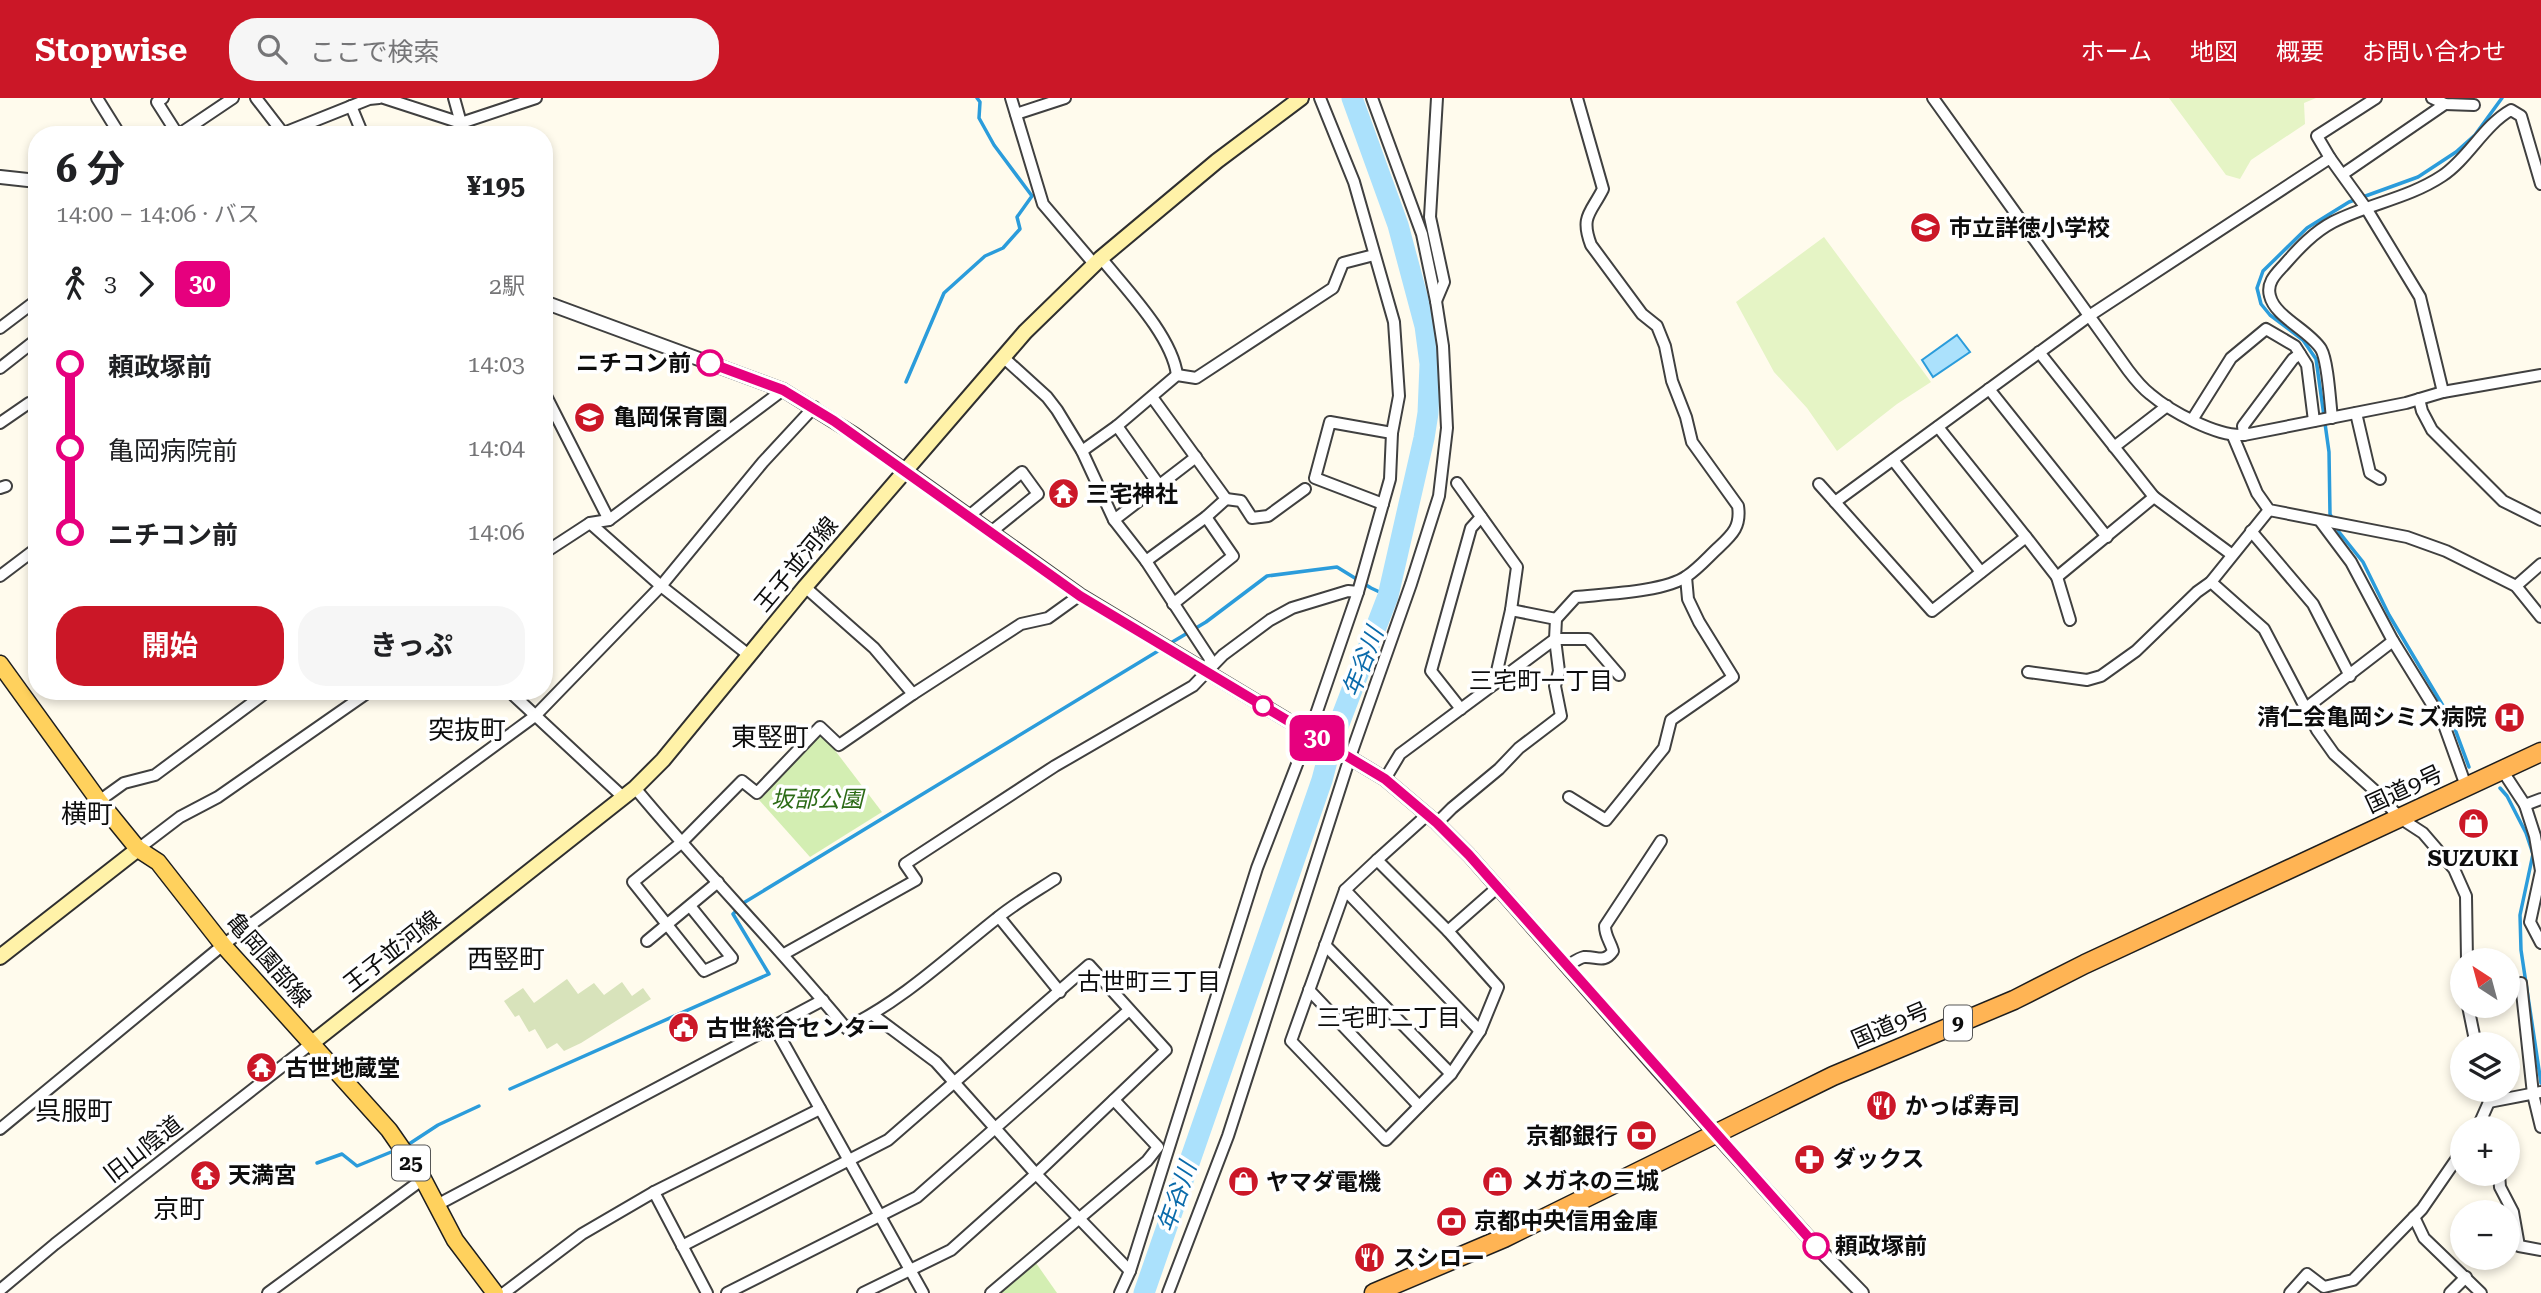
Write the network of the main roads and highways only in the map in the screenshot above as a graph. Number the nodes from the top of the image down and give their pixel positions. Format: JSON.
{"nodes":[{"id":1,"x":1301,"y":98,"type":"edge"},
{"id":2,"x":0,"y":664,"type":"edge"},
{"id":3,"x":5,"y":684,"type":"edge"},
{"id":4,"x":2541,"y":752,"type":"edge"},
{"id":5,"x":138,"y":849,"type":"junction"},
{"id":6,"x":0,"y":957,"type":"edge"},
{"id":7,"x":312,"y":1044,"type":"junction"},
{"id":8,"x":495,"y":1293,"type":"edge"},
{"id":9,"x":1374,"y":1293,"type":"edge"}],
"edges":[{"from":1,"to":7,"type":"main road","name":"王子並河線"},
{"from":2,"to":3,"type":"main road","name":"亀岡園部線","number":"25"},
{"from":3,"to":5,"type":"main road","name":"亀岡園部線","number":"25"},
{"from":4,"to":9,"type":"highway","name":"国道9号","number":"9"},
{"from":5,"to":6,"type":"main road"},
{"from":5,"to":7,"type":"main road","name":"亀岡園部線","number":"25"},
{"from":7,"to":8,"type":"main road","name":"亀岡園部線","number":"25"}]}
